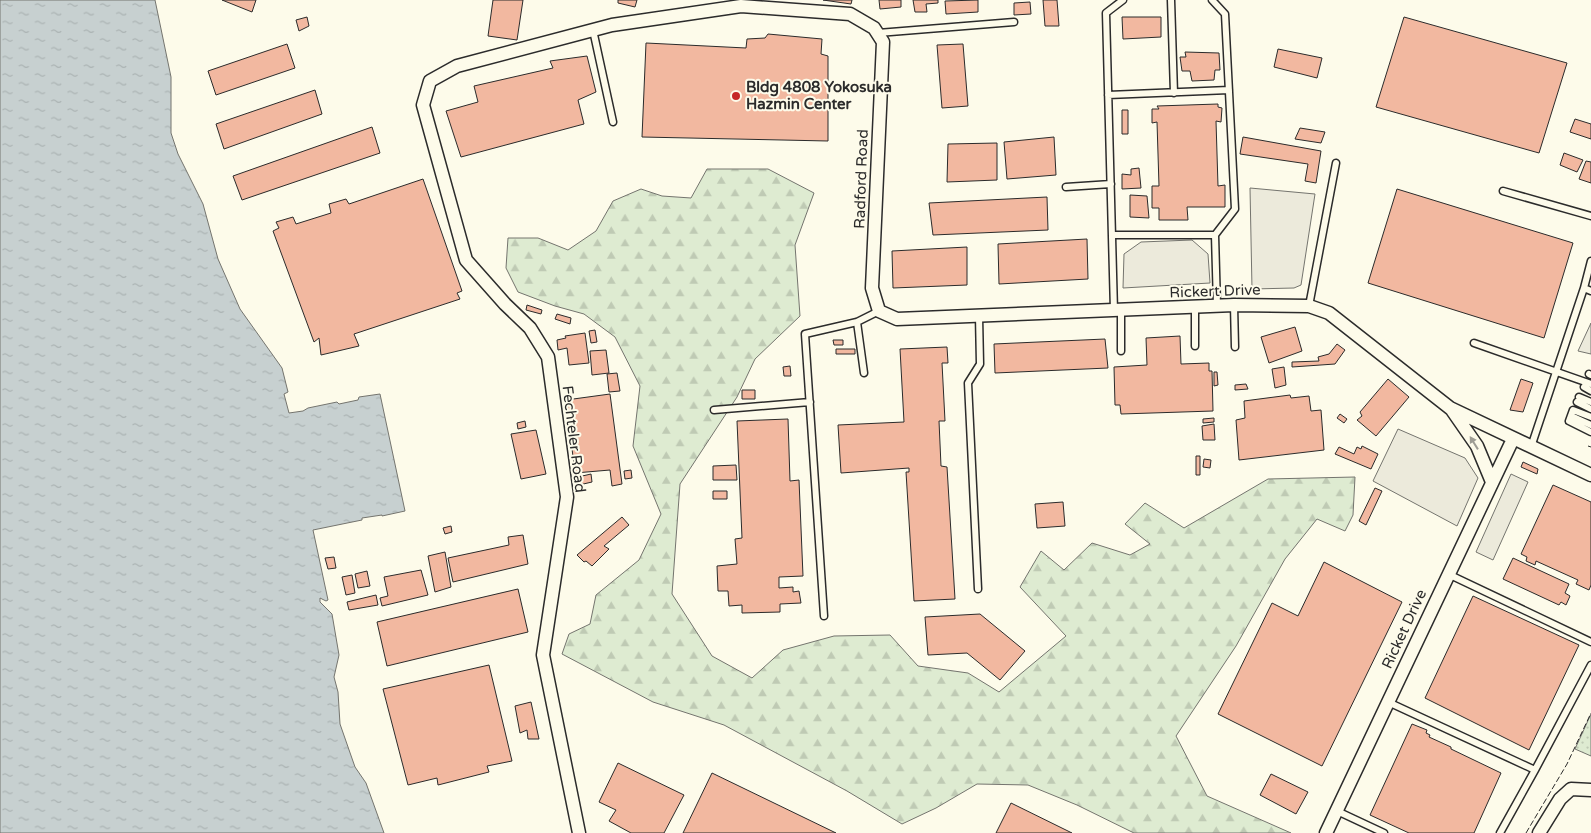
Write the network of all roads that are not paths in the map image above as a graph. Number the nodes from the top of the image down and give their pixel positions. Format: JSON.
{"nodes":[{"id":1,"x":1123,"y":0,"type":"edge"},
{"id":2,"x":1171,"y":0,"type":"edge"},
{"id":3,"x":1212,"y":0,"type":"edge"},
{"id":4,"x":1014,"y":22,"type":"dead end"},
{"id":5,"x":593,"y":30,"type":"junction"},
{"id":6,"x":877,"y":33,"type":"junction"},
{"id":7,"x":1229,"y":90,"type":"junction"},
{"id":8,"x":1174,"y":93,"type":"junction"},
{"id":9,"x":1108,"y":95,"type":"junction"},
{"id":10,"x":613,"y":122,"type":"dead end"},
{"id":11,"x":1336,"y":163,"type":"dead end"},
{"id":12,"x":1111,"y":184,"type":"junction"},
{"id":13,"x":1066,"y":188,"type":"dead end"},
{"id":14,"x":1503,"y":191,"type":"dead end"},
{"id":15,"x":1591,"y":216,"type":"edge"},
{"id":16,"x":1112,"y":234,"type":"junction"},
{"id":17,"x":1215,"y":235,"type":"junction"},
{"id":18,"x":1591,"y":261,"type":"edge"},
{"id":19,"x":1584,"y":288,"type":"junction"},
{"id":20,"x":1591,"y":290,"type":"edge"},
{"id":21,"x":1234,"y":305,"type":"junction"},
{"id":22,"x":1217,"y":306,"type":"junction"},
{"id":23,"x":1308,"y":306,"type":"junction"},
{"id":24,"x":1195,"y":307,"type":"junction"},
{"id":25,"x":1117,"y":310,"type":"junction"},
{"id":26,"x":879,"y":311,"type":"junction"},
{"id":27,"x":979,"y":316,"type":"junction"},
{"id":28,"x":857,"y":322,"type":"junction"},
{"id":29,"x":1474,"y":343,"type":"dead end"},
{"id":30,"x":1196,"y":346,"type":"dead end"},
{"id":31,"x":1235,"y":347,"type":"dead end"},
{"id":32,"x":1121,"y":351,"type":"dead end"},
{"id":33,"x":1555,"y":372,"type":"junction"},
{"id":34,"x":864,"y":373,"type":"dead end"},
{"id":35,"x":1591,"y":384,"type":"edge"},
{"id":36,"x":1584,"y":387,"type":"dead end"},
{"id":37,"x":1591,"y":391,"type":"edge"},
{"id":38,"x":810,"y":402,"type":"junction"},
{"id":39,"x":1591,"y":402,"type":"edge"},
{"id":40,"x":1450,"y":408,"type":"junction"},
{"id":41,"x":1591,"y":409,"type":"edge"},
{"id":42,"x":714,"y":410,"type":"dead end"},
{"id":43,"x":1571,"y":416,"type":"junction"},
{"id":44,"x":1591,"y":417,"type":"edge"},
{"id":45,"x":1591,"y":425,"type":"edge"},
{"id":46,"x":1591,"y":432,"type":"edge"},
{"id":47,"x":1513,"y":439,"type":"junction"},
{"id":48,"x":1531,"y":447,"type":"junction"},
{"id":49,"x":1591,"y":475,"type":"edge"},
{"id":50,"x":1492,"y":482,"type":"junction"},
{"id":51,"x":1448,"y":574,"type":"junction"},
{"id":52,"x":978,"y":589,"type":"dead end"},
{"id":53,"x":824,"y":616,"type":"dead end"},
{"id":54,"x":1591,"y":642,"type":"edge"},
{"id":55,"x":1591,"y":665,"type":"edge"},
{"id":56,"x":1388,"y":702,"type":"junction"},
{"id":57,"x":1535,"y":770,"type":"junction"},
{"id":58,"x":1591,"y":790,"type":"edge"},
{"id":59,"x":1337,"y":811,"type":"junction"},
{"id":60,"x":579,"y":833,"type":"edge"},
{"id":61,"x":1326,"y":833,"type":"edge"},
{"id":62,"x":1384,"y":833,"type":"edge"},
{"id":63,"x":1500,"y":833,"type":"edge"},
{"id":64,"x":1539,"y":833,"type":"edge"}],
"edges":[{"from":1,"to":9,"type":"lane"},
{"from":2,"to":8,"type":"lane"},
{"from":3,"to":7,"type":"lane"},
{"from":4,"to":6,"type":"lane"},
{"from":5,"to":6,"type":"street"},
{"from":5,"to":10,"type":"lane"},
{"from":5,"to":60,"type":"street","name":"Fechteler Road"},
{"from":6,"to":26,"type":"street","name":"Radford Road"},
{"from":7,"to":8,"type":"lane"},
{"from":7,"to":17,"type":"lane"},
{"from":8,"to":9,"type":"lane"},
{"from":9,"to":12,"type":"lane"},
{"from":11,"to":23,"type":"lane"},
{"from":12,"to":13,"type":"lane"},
{"from":12,"to":16,"type":"lane"},
{"from":14,"to":15,"type":"lane"},
{"from":16,"to":17,"type":"lane"},
{"from":16,"to":25,"type":"lane"},
{"from":17,"to":22,"type":"lane"},
{"from":18,"to":19,"type":"lane"},
{"from":19,"to":20,"type":"lane"},
{"from":19,"to":33,"type":"lane"},
{"from":21,"to":22,"type":"street","name":"Rickert Drive"},
{"from":21,"to":23,"type":"street","name":"Rickert Drive"},
{"from":21,"to":31,"type":"lane"},
{"from":22,"to":24,"type":"street","name":"Rickert Drive"},
{"from":23,"to":40,"type":"street","name":"Rickert Drive"},
{"from":24,"to":25,"type":"street","name":"Rickert Drive"},
{"from":24,"to":30,"type":"lane"},
{"from":25,"to":27,"type":"street","name":"Rickert Drive"},
{"from":25,"to":32,"type":"lane"},
{"from":26,"to":27,"type":"street","name":"Rickert Drive"},
{"from":26,"to":28,"type":"lane"},
{"from":27,"to":52,"type":"lane"},
{"from":28,"to":34,"type":"lane"},
{"from":28,"to":38,"type":"lane"},
{"from":29,"to":33,"type":"lane"},
{"from":33,"to":35,"type":"lane"},
{"from":33,"to":48,"type":"lane"},
{"from":36,"to":37,"type":"lane"},
{"from":38,"to":42,"type":"lane"},
{"from":38,"to":53,"type":"lane"},
{"from":39,"to":41,"type":"lane"},
{"from":40,"to":47,"type":"street","name":"Rickert Drive"},
{"from":50,"to":40,"type":"street","one_way":true},
{"from":43,"to":44,"type":"lane"},
{"from":43,"to":45,"type":"lane"},
{"from":43,"to":46,"type":"lane"},
{"from":47,"to":48,"type":"street","name":"Rickert Drive"},
{"from":47,"to":50,"type":"street","name":"Ricket Drive"},
{"from":48,"to":49,"type":"street","name":"Rickert Drive"},
{"from":50,"to":51,"type":"street","name":"Ricket Drive"},
{"from":51,"to":54,"type":"lane"},
{"from":51,"to":56,"type":"street","name":"Ricket Drive"},
{"from":55,"to":57,"type":"lane"},
{"from":56,"to":57,"type":"lane"},
{"from":56,"to":59,"type":"street","name":"Ricket Drive"},
{"from":57,"to":63,"type":"lane"},
{"from":58,"to":64,"type":"street"},
{"from":59,"to":61,"type":"street","name":"Ricket Drive"},
{"from":59,"to":62,"type":"lane"}]}
